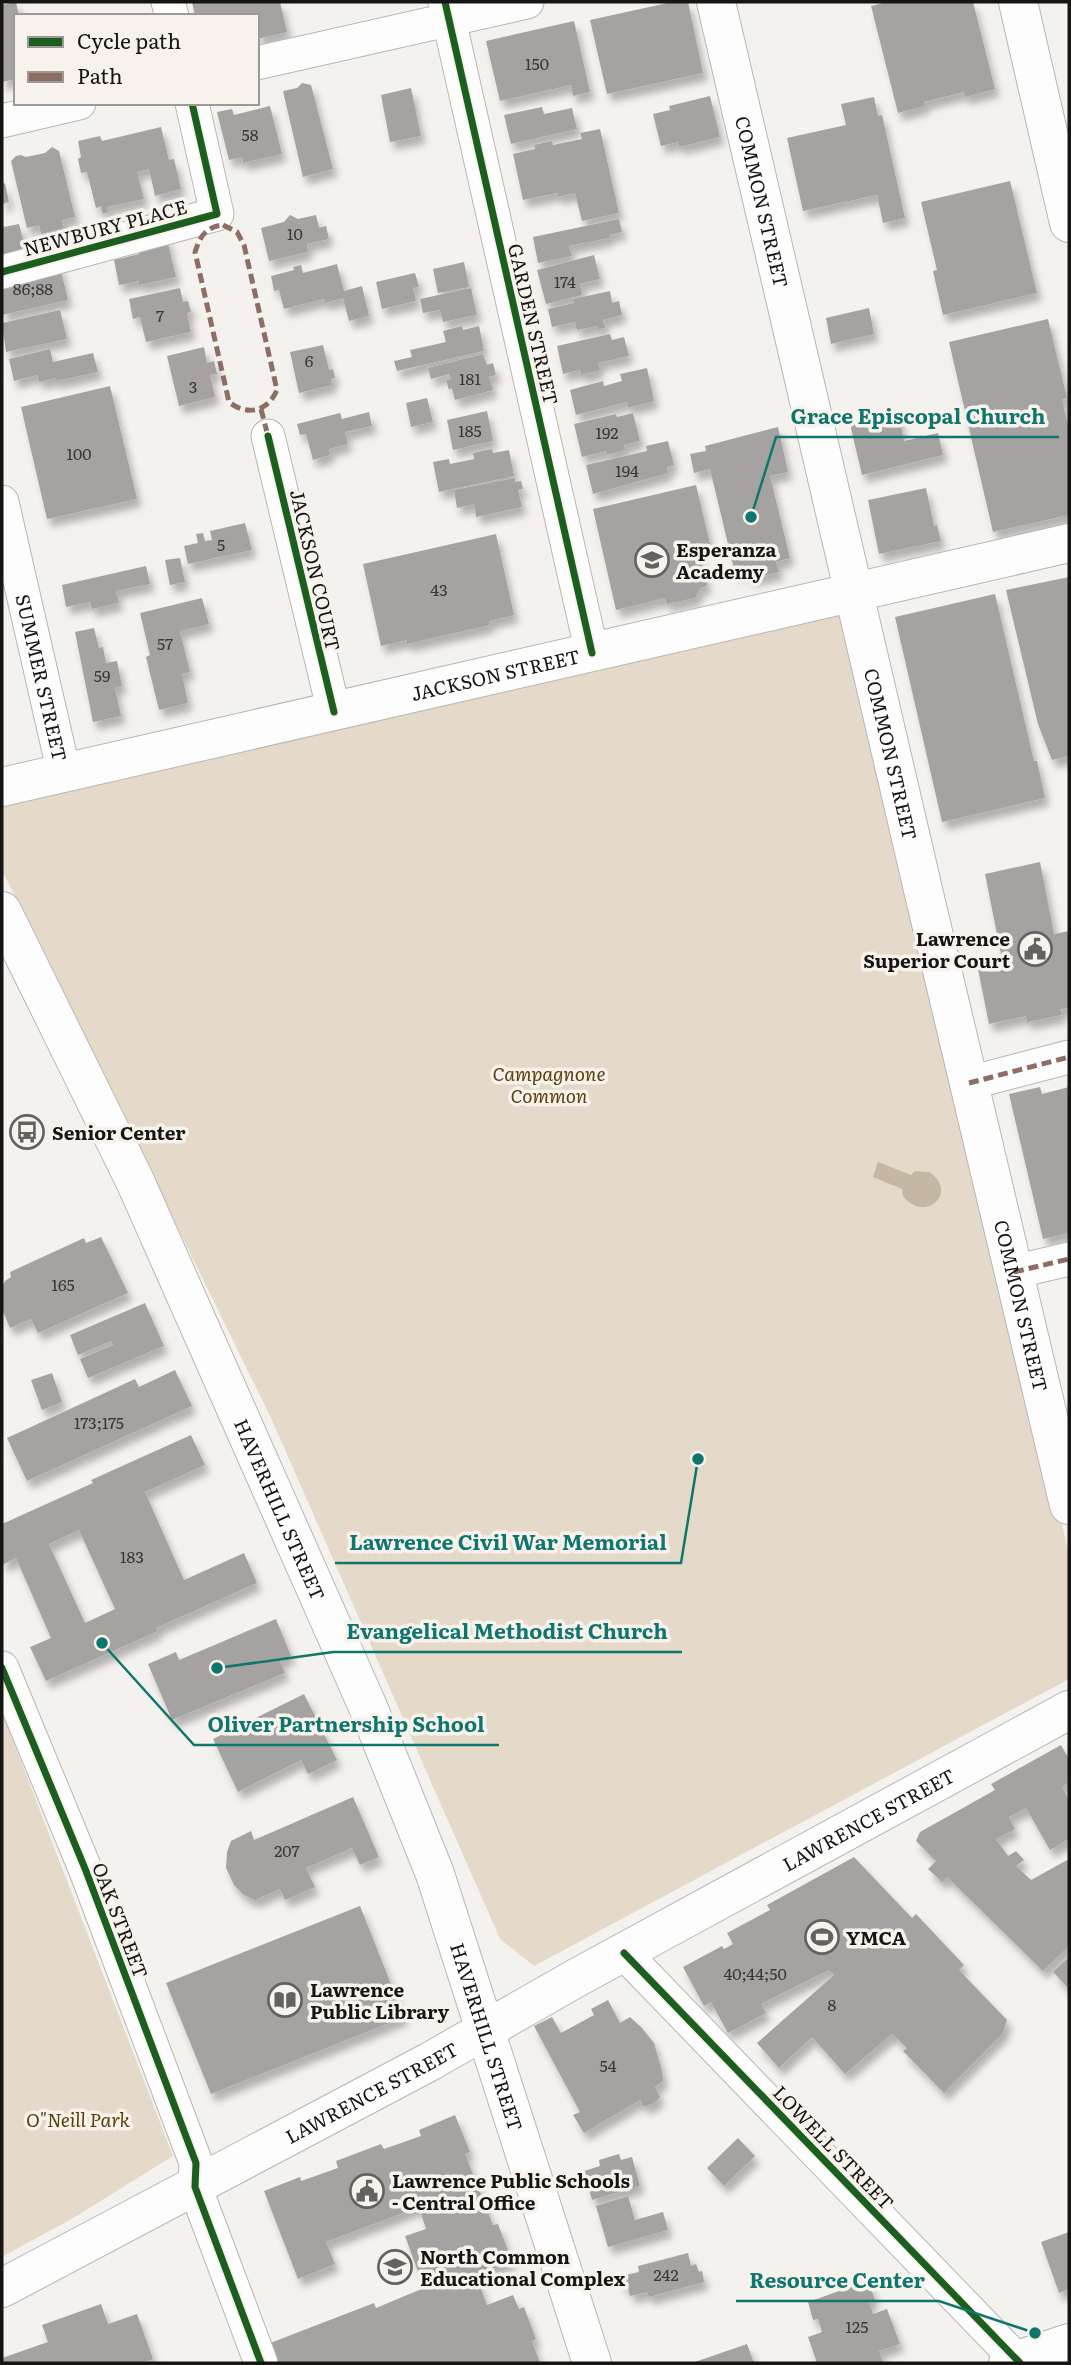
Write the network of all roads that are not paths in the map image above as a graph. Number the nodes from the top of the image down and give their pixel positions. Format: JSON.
{"nodes":[{"id":1,"x":527,"y":2,"type":"edge"},
{"id":2,"x":716,"y":2,"type":"edge"},
{"id":3,"x":1018,"y":2,"type":"edge"},
{"id":4,"x":447,"y":10,"type":"edge"},
{"id":5,"x":259,"y":62,"type":"edge"},
{"id":6,"x":70,"y":105,"type":"edge"},
{"id":7,"x":192,"y":105,"type":"edge"},
{"id":8,"x":2,"y":121,"type":"edge"},
{"id":9,"x":1067,"y":207,"type":"edge"},
{"id":10,"x":2,"y":272,"type":"edge"},
{"id":11,"x":268,"y":436,"type":"dead end"},
{"id":12,"x":2,"y":502,"type":"edge"},
{"id":13,"x":1069,"y":543,"type":"edge"},
{"id":14,"x":854,"y":593,"type":"junction"},
{"id":15,"x":592,"y":653,"type":"junction"},
{"id":16,"x":334,"y":712,"type":"junction"},
{"id":17,"x":64,"y":773,"type":"junction"},
{"id":18,"x":2,"y":787,"type":"edge"},
{"id":19,"x":2,"y":911,"type":"edge"},
{"id":20,"x":1069,"y":1057,"type":"edge"},
{"id":21,"x":969,"y":1083,"type":"junction"},
{"id":22,"x":1069,"y":1259,"type":"edge"},
{"id":23,"x":1014,"y":1272,"type":"junction"},
{"id":24,"x":1069,"y":1505,"type":"edge"},
{"id":25,"x":2,"y":1668,"type":"edge"},
{"id":26,"x":1069,"y":1710,"type":"edge"},
{"id":27,"x":624,"y":1953,"type":"junction"},
{"id":28,"x":485,"y":2030,"type":"junction"},
{"id":29,"x":195,"y":2188,"type":"junction"},
{"id":30,"x":2,"y":2288,"type":"edge"},
{"id":31,"x":1069,"y":2343,"type":"edge"},
{"id":32,"x":1015,"y":2362,"type":"edge"},
{"id":33,"x":261,"y":2363,"type":"edge"},
{"id":34,"x":592,"y":2363,"type":"edge"}],
"edges":[{"from":1,"to":4,"type":"street"},
{"from":2,"to":14,"type":"main road","name":"COMMON STREET"},
{"from":3,"to":9,"type":"main road"},
{"from":4,"to":5,"type":"street"},
{"from":4,"to":15,"type":"street","name":"GARDEN STREET"},
{"from":6,"to":8,"type":"street"},
{"from":7,"to":10,"type":"street","name":"NEWBURY PLACE"},
{"from":11,"to":16,"type":"street","name":"JACKSON COURT"},
{"from":12,"to":17,"type":"street","name":"SUMMER STREET"},
{"from":13,"to":14,"type":"main road","name":"JACKSON STREET"},
{"from":14,"to":15,"type":"main road","name":"JACKSON STREET"},
{"from":14,"to":21,"type":"main road","name":"COMMON STREET"},
{"from":15,"to":16,"type":"main road","name":"JACKSON STREET"},
{"from":16,"to":17,"type":"main road","name":"JACKSON STREET"},
{"from":17,"to":18,"type":"main road","name":"JACKSON STREET"},
{"from":19,"to":28,"type":"main road","name":"HAVERHILL STREET"},
{"from":20,"to":21,"type":"street"},
{"from":21,"to":23,"type":"main road","name":"COMMON STREET"},
{"from":22,"to":23,"type":"street"},
{"from":23,"to":24,"type":"main road","name":"COMMON STREET"},
{"from":25,"to":29,"type":"street","name":"OAK STREET"},
{"from":26,"to":27,"type":"main road","name":"LAWRENCE STREET"},
{"from":27,"to":28,"type":"main road","name":"LAWRENCE STREET"},
{"from":27,"to":32,"type":"street","name":"LOWELL STREET"},
{"from":28,"to":29,"type":"main road","name":"LAWRENCE STREET"},
{"from":28,"to":34,"type":"main road","name":"HAVERHILL STREET"},
{"from":29,"to":30,"type":"main road","name":"LAWRENCE STREET"},
{"from":29,"to":33,"type":"street","name":"OAK STREET"},
{"from":31,"to":32,"type":"main road"}]}
